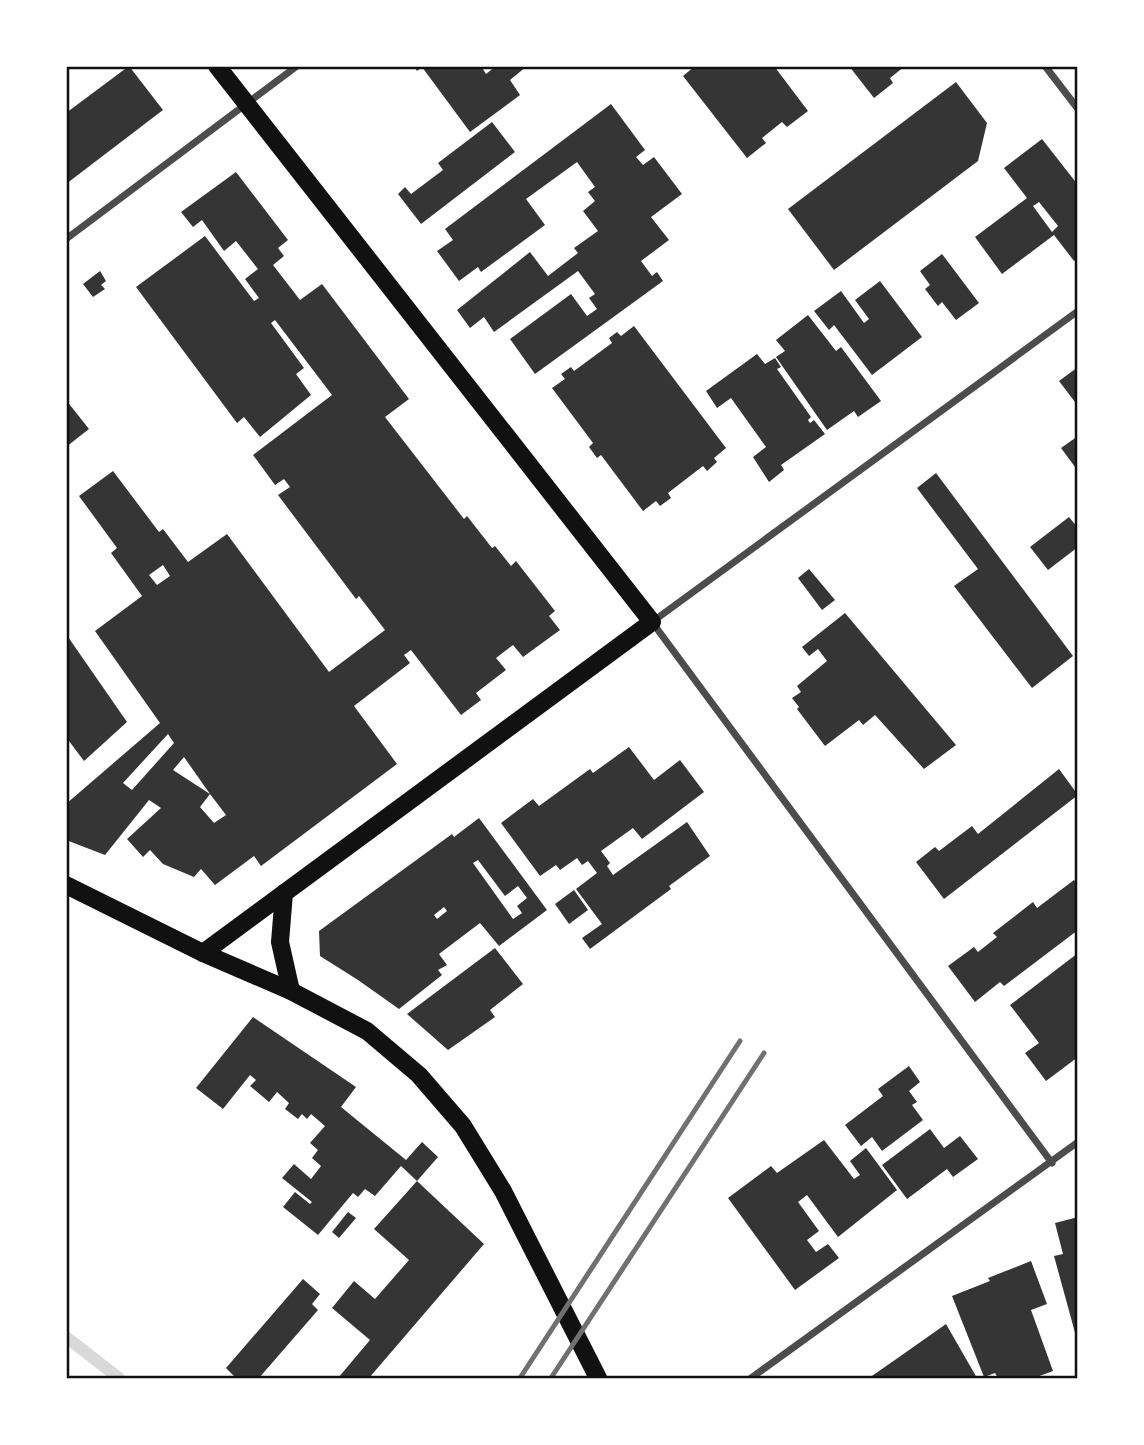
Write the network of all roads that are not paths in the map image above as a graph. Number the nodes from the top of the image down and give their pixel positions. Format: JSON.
{"nodes":[{"id":1,"x":217,"y":66,"type":"edge"},
{"id":2,"x":297,"y":66,"type":"edge"},
{"id":3,"x":1045,"y":66,"type":"edge"},
{"id":4,"x":246,"y":104,"type":"junction"},
{"id":5,"x":1077,"y":109,"type":"edge"},
{"id":6,"x":66,"y":239,"type":"edge"},
{"id":7,"x":1077,"y":312,"type":"edge"},
{"id":8,"x":652,"y":622,"type":"junction"},
{"id":9,"x":66,"y":885,"type":"edge"},
{"id":10,"x":284,"y":893,"type":"junction"},
{"id":11,"x":203,"y":953,"type":"junction"},
{"id":12,"x":291,"y":990,"type":"junction"},
{"id":13,"x":1077,"y":1142,"type":"edge"},
{"id":14,"x":1052,"y":1163,"type":"junction"},
{"id":15,"x":598,"y":1378,"type":"edge"},
{"id":16,"x":751,"y":1378,"type":"edge"}],
"edges":[{"from":1,"to":4,"type":"main road"},
{"from":2,"to":4,"type":"street"},
{"from":3,"to":5,"type":"street"},
{"from":4,"to":6,"type":"street"},
{"from":4,"to":8,"type":"main road"},
{"from":7,"to":8,"type":"street"},
{"from":8,"to":10,"type":"main road"},
{"from":8,"to":14,"type":"street"},
{"from":9,"to":11,"type":"main road"},
{"from":10,"to":11,"type":"main road"},
{"from":10,"to":12,"type":"main road"},
{"from":11,"to":12,"type":"main road"},
{"from":12,"to":15,"type":"main road"},
{"from":13,"to":14,"type":"street"},
{"from":14,"to":16,"type":"street"}]}
